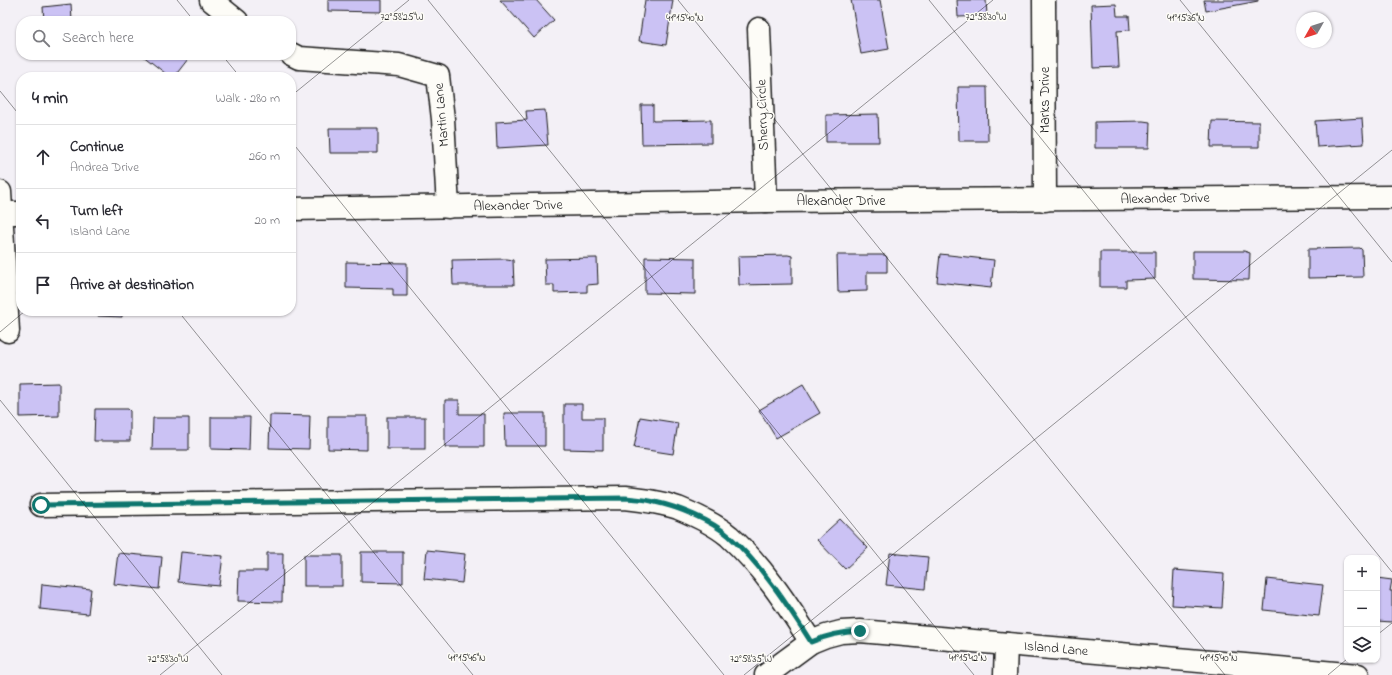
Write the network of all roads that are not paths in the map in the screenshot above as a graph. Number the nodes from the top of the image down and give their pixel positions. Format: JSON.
{"nodes":[{"id":1,"x":211,"y":0,"type":"edge"},
{"id":2,"x":1044,"y":0,"type":"edge"},
{"id":3,"x":231,"y":16,"type":"edge"},
{"id":4,"x":759,"y":29,"type":"dead end"},
{"id":5,"x":296,"y":56,"type":"edge"},
{"id":6,"x":1392,"y":197,"type":"edge"},
{"id":7,"x":1045,"y":200,"type":"junction"},
{"id":8,"x":766,"y":202,"type":"junction"},
{"id":9,"x":8,"y":206,"type":"edge"},
{"id":10,"x":448,"y":207,"type":"junction"},
{"id":11,"x":296,"y":209,"type":"edge"},
{"id":12,"x":8,"y":331,"type":"dead end"},
{"id":13,"x":41,"y":505,"type":"dead end"},
{"id":14,"x":811,"y":642,"type":"junction"},
{"id":15,"x":1006,"y":644,"type":"junction"},
{"id":16,"x":766,"y":675,"type":"edge"},
{"id":17,"x":1005,"y":675,"type":"edge"},
{"id":18,"x":1358,"y":675,"type":"edge"}],
"edges":[{"from":1,"to":3,"type":"street"},
{"from":2,"to":7,"type":"street","name":"Marks Drive"},
{"from":4,"to":8,"type":"street","name":"Sherry Circle"},
{"from":5,"to":10,"type":"street","name":"Martin Lane"},
{"from":6,"to":7,"type":"street","name":"Alexander Drive"},
{"from":7,"to":8,"type":"street","name":"Alexander Drive"},
{"from":8,"to":10,"type":"street","name":"Alexander Drive"},
{"from":9,"to":12,"type":"street"},
{"from":10,"to":11,"type":"street","name":"Alexander Drive"},
{"from":13,"to":14,"type":"street"},
{"from":14,"to":15,"type":"street","name":"Island Lane"},
{"from":14,"to":16,"type":"street","name":"Island Lane"},
{"from":15,"to":17,"type":"street"},
{"from":15,"to":18,"type":"street","name":"Island Lane"}]}
